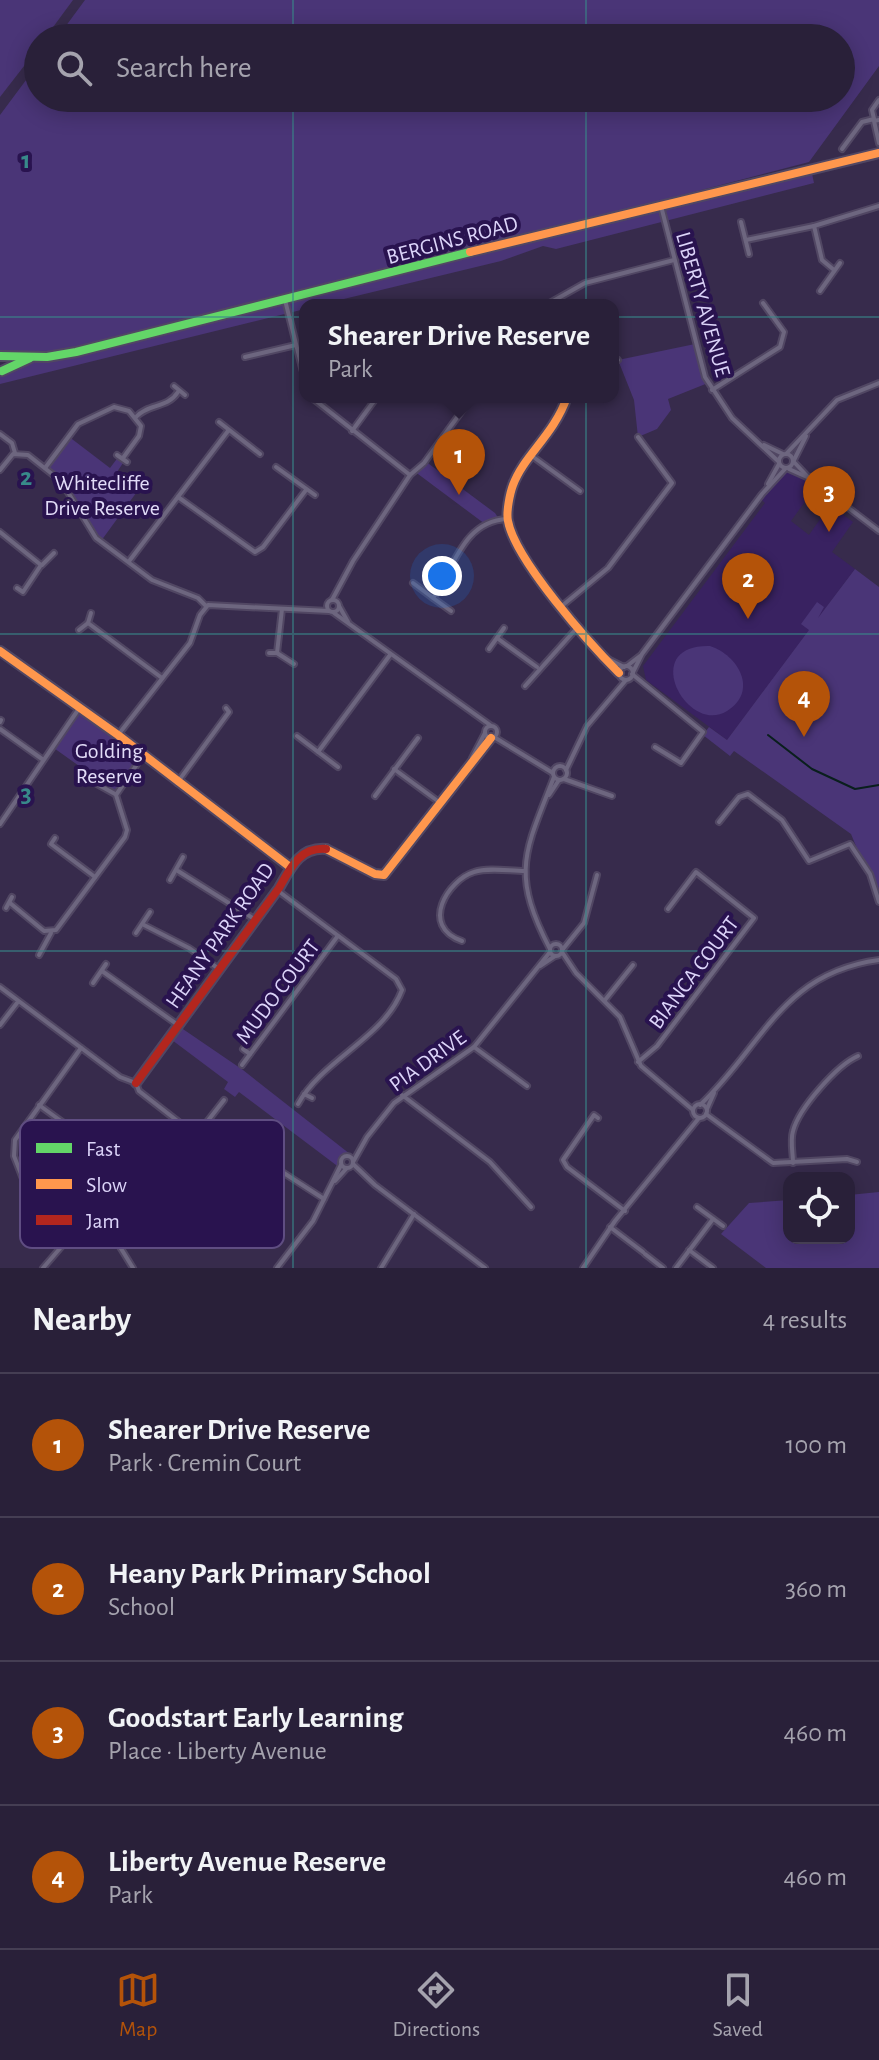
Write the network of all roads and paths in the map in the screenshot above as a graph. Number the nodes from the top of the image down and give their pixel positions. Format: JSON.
{"nodes":[{"id":1,"x":879,"y":100,"type":"edge"},
{"id":2,"x":876,"y":120,"type":"edge"},
{"id":3,"x":879,"y":143,"type":"edge"},
{"id":4,"x":842,"y":149,"type":"dead end"},
{"id":5,"x":879,"y":153,"type":"edge"},
{"id":6,"x":661,"y":206,"type":"junction"},
{"id":7,"x":879,"y":206,"type":"edge"},
{"id":8,"x":741,"y":222,"type":"dead end"},
{"id":9,"x":814,"y":226,"type":"junction"},
{"id":10,"x":746,"y":240,"type":"junction"},
{"id":11,"x":749,"y":254,"type":"dead end"},
{"id":12,"x":674,"y":260,"type":"junction"},
{"id":13,"x":840,"y":263,"type":"dead end"},
{"id":14,"x":834,"y":270,"type":"junction"},
{"id":15,"x":820,"y":291,"type":"dead end"},
{"id":16,"x":557,"y":299,"type":"edge"},
{"id":17,"x":285,"y":300,"type":"junction"},
{"id":18,"x":763,"y":303,"type":"dead end"},
{"id":19,"x":296,"y":345,"type":"junction"},
{"id":20,"x":34,"y":357,"type":"junction"},
{"id":21,"x":245,"y":357,"type":"dead end"},
{"id":22,"x":299,"y":357,"type":"edge"},
{"id":23,"x":0,"y":358,"type":"edge"},
{"id":24,"x":1,"y":372,"type":"edge"},
{"id":25,"x":879,"y":383,"type":"edge"},
{"id":26,"x":174,"y":386,"type":"dead end"},
{"id":27,"x":712,"y":390,"type":"junction"},
{"id":28,"x":178,"y":392,"type":"junction"},
{"id":29,"x":185,"y":395,"type":"dead end"},
{"id":30,"x":318,"y":403,"type":"edge"},
{"id":31,"x":373,"y":403,"type":"edge"},
{"id":32,"x":468,"y":403,"type":"edge"},
{"id":33,"x":565,"y":403,"type":"edge"},
{"id":34,"x":136,"y":417,"type":"junction"},
{"id":35,"x":219,"y":422,"type":"dead end"},
{"id":36,"x":809,"y":430,"type":"junction"},
{"id":37,"x":228,"y":431,"type":"junction"},
{"id":38,"x":352,"y":431,"type":"junction"},
{"id":39,"x":0,"y":434,"type":"edge"},
{"id":40,"x":638,"y":437,"type":"dead end"},
{"id":41,"x":759,"y":442,"type":"junction"},
{"id":42,"x":15,"y":453,"type":"junction"},
{"id":43,"x":260,"y":454,"type":"dead end"},
{"id":44,"x":784,"y":454,"type":"junction"},
{"id":45,"x":117,"y":455,"type":"dead end"},
{"id":46,"x":532,"y":456,"type":"junction"},
{"id":47,"x":793,"y":461,"type":"junction"},
{"id":48,"x":779,"y":462,"type":"junction"},
{"id":49,"x":276,"y":467,"type":"dead end"},
{"id":50,"x":45,"y":468,"type":"junction"},
{"id":51,"x":786,"y":468,"type":"junction"},
{"id":52,"x":0,"y":470,"type":"edge"},
{"id":53,"x":410,"y":475,"type":"junction"},
{"id":54,"x":809,"y":478,"type":"junction"},
{"id":55,"x":765,"y":489,"type":"junction"},
{"id":56,"x":306,"y":490,"type":"junction"},
{"id":57,"x":580,"y":491,"type":"dead end"},
{"id":58,"x":315,"y":495,"type":"dead end"},
{"id":59,"x":178,"y":497,"type":"junction"},
{"id":60,"x":507,"y":519,"type":"junction"},
{"id":61,"x":879,"y":531,"type":"edge"},
{"id":62,"x":0,"y":532,"type":"edge"},
{"id":63,"x":54,"y":553,"type":"dead end"},
{"id":64,"x":130,"y":560,"type":"junction"},
{"id":65,"x":41,"y":565,"type":"junction"},
{"id":66,"x":342,"y":583,"type":"junction"},
{"id":67,"x":413,"y":583,"type":"dead end"},
{"id":68,"x":17,"y":588,"type":"dead end"},
{"id":69,"x":23,"y":592,"type":"junction"},
{"id":70,"x":28,"y":596,"type":"dead end"},
{"id":71,"x":433,"y":598,"type":"junction"},
{"id":72,"x":339,"y":604,"type":"junction"},
{"id":73,"x":563,"y":605,"type":"junction"},
{"id":74,"x":206,"y":606,"type":"junction"},
{"id":75,"x":330,"y":607,"type":"junction"},
{"id":76,"x":282,"y":609,"type":"junction"},
{"id":77,"x":451,"y":611,"type":"dead end"},
{"id":78,"x":91,"y":613,"type":"dead end"},
{"id":79,"x":88,"y":623,"type":"junction"},
{"id":80,"x":349,"y":624,"type":"junction"},
{"id":81,"x":504,"y":628,"type":"dead end"},
{"id":82,"x":576,"y":629,"type":"junction"},
{"id":83,"x":79,"y":630,"type":"dead end"},
{"id":84,"x":497,"y":638,"type":"junction"},
{"id":85,"x":489,"y":649,"type":"dead end"},
{"id":86,"x":0,"y":651,"type":"edge"},
{"id":87,"x":269,"y":653,"type":"dead end"},
{"id":88,"x":277,"y":653,"type":"junction"},
{"id":89,"x":390,"y":655,"type":"junction"},
{"id":90,"x":294,"y":664,"type":"dead end"},
{"id":91,"x":538,"y":667,"type":"junction"},
{"id":92,"x":626,"y":673,"type":"junction"},
{"id":93,"x":162,"y":678,"type":"junction"},
{"id":94,"x":525,"y":686,"type":"dead end"},
{"id":95,"x":78,"y":710,"type":"junction"},
{"id":96,"x":230,"y":712,"type":"dead end"},
{"id":97,"x":471,"y":715,"type":"junction"},
{"id":98,"x":490,"y":725,"type":"junction"},
{"id":99,"x":0,"y":729,"type":"edge"},
{"id":100,"x":490,"y":734,"type":"junction"},
{"id":101,"x":118,"y":735,"type":"junction"},
{"id":102,"x":297,"y":736,"type":"dead end"},
{"id":103,"x":418,"y":738,"type":"dead end"},
{"id":104,"x":655,"y":747,"type":"dead end"},
{"id":105,"x":318,"y":752,"type":"junction"},
{"id":106,"x":571,"y":753,"type":"junction"},
{"id":107,"x":142,"y":757,"type":"junction"},
{"id":108,"x":42,"y":759,"type":"junction"},
{"id":109,"x":536,"y":761,"type":"junction"},
{"id":110,"x":338,"y":767,"type":"dead end"},
{"id":111,"x":558,"y":767,"type":"junction"},
{"id":112,"x":394,"y":769,"type":"junction"},
{"id":113,"x":566,"y":771,"type":"junction"},
{"id":114,"x":558,"y":777,"type":"junction"},
{"id":115,"x":86,"y":778,"type":"dead end"},
{"id":116,"x":177,"y":783,"type":"junction"},
{"id":117,"x":579,"y":784,"type":"junction"},
{"id":118,"x":116,"y":795,"type":"junction"},
{"id":119,"x":375,"y":796,"type":"dead end"},
{"id":120,"x":612,"y":796,"type":"dead end"},
{"id":121,"x":439,"y":802,"type":"junction"},
{"id":122,"x":2,"y":812,"type":"edge"},
{"id":123,"x":719,"y":822,"type":"dead end"},
{"id":124,"x":0,"y":824,"type":"edge"},
{"id":125,"x":55,"y":838,"type":"dead end"},
{"id":126,"x":183,"y":857,"type":"dead end"},
{"id":127,"x":290,"y":867,"type":"junction"},
{"id":128,"x":178,"y":871,"type":"junction"},
{"id":129,"x":525,"y":871,"type":"junction"},
{"id":130,"x":597,"y":875,"type":"dead end"},
{"id":131,"x":95,"y":877,"type":"junction"},
{"id":132,"x":170,"y":880,"type":"dead end"},
{"id":133,"x":277,"y":890,"type":"junction"},
{"id":134,"x":879,"y":902,"type":"edge"},
{"id":135,"x":6,"y":908,"type":"dead end"},
{"id":136,"x":668,"y":909,"type":"dead end"},
{"id":137,"x":150,"y":912,"type":"dead end"},
{"id":138,"x":256,"y":920,"type":"junction"},
{"id":139,"x":144,"y":925,"type":"junction"},
{"id":140,"x":542,"y":932,"type":"junction"},
{"id":141,"x":51,"y":933,"type":"junction"},
{"id":142,"x":136,"y":933,"type":"dead end"},
{"id":143,"x":337,"y":937,"type":"junction"},
{"id":144,"x":462,"y":941,"type":"dead end"},
{"id":145,"x":560,"y":947,"type":"junction"},
{"id":146,"x":550,"y":950,"type":"junction"},
{"id":147,"x":39,"y":955,"type":"dead end"},
{"id":148,"x":556,"y":956,"type":"junction"},
{"id":149,"x":879,"y":960,"type":"edge"},
{"id":150,"x":106,"y":964,"type":"dead end"},
{"id":151,"x":633,"y":965,"type":"dead end"},
{"id":152,"x":572,"y":967,"type":"junction"},
{"id":153,"x":219,"y":969,"type":"junction"},
{"id":154,"x":534,"y":970,"type":"junction"},
{"id":155,"x":102,"y":971,"type":"junction"},
{"id":156,"x":93,"y":983,"type":"dead end"},
{"id":157,"x":0,"y":987,"type":"edge"},
{"id":158,"x":605,"y":1000,"type":"junction"},
{"id":159,"x":17,"y":1003,"type":"junction"},
{"id":160,"x":0,"y":1025,"type":"edge"},
{"id":161,"x":178,"y":1025,"type":"junction"},
{"id":162,"x":474,"y":1047,"type":"junction"},
{"id":163,"x":81,"y":1048,"type":"junction"},
{"id":164,"x":243,"y":1049,"type":"dead end"},
{"id":165,"x":250,"y":1054,"type":"junction"},
{"id":166,"x":858,"y":1056,"type":"dead end"},
{"id":167,"x":638,"y":1062,"type":"junction"},
{"id":168,"x":242,"y":1065,"type":"dead end"},
{"id":169,"x":136,"y":1083,"type":"junction"},
{"id":170,"x":527,"y":1086,"type":"dead end"},
{"id":171,"x":715,"y":1091,"type":"junction"},
{"id":172,"x":304,"y":1094,"type":"junction"},
{"id":173,"x":402,"y":1095,"type":"junction"},
{"id":174,"x":312,"y":1098,"type":"dead end"},
{"id":175,"x":681,"y":1098,"type":"junction"},
{"id":176,"x":224,"y":1100,"type":"dead end"},
{"id":177,"x":298,"y":1104,"type":"dead end"},
{"id":178,"x":38,"y":1105,"type":"junction"},
{"id":179,"x":699,"y":1105,"type":"junction"},
{"id":180,"x":693,"y":1112,"type":"junction"},
{"id":181,"x":594,"y":1115,"type":"dead end"},
{"id":182,"x":704,"y":1115,"type":"junction"},
{"id":183,"x":29,"y":1120,"type":"edge"},
{"id":184,"x":58,"y":1120,"type":"edge"},
{"id":185,"x":176,"y":1120,"type":"edge"},
{"id":186,"x":208,"y":1120,"type":"edge"},
{"id":187,"x":684,"y":1133,"type":"junction"},
{"id":188,"x":20,"y":1135,"type":"edge"},
{"id":189,"x":367,"y":1137,"type":"junction"},
{"id":190,"x":348,"y":1156,"type":"junction"},
{"id":191,"x":857,"y":1162,"type":"dead end"},
{"id":192,"x":353,"y":1163,"type":"junction"},
{"id":193,"x":793,"y":1163,"type":"junction"},
{"id":194,"x":345,"y":1167,"type":"junction"},
{"id":195,"x":20,"y":1172,"type":"edge"},
{"id":196,"x":284,"y":1173,"type":"edge"},
{"id":197,"x":367,"y":1179,"type":"junction"},
{"id":198,"x":324,"y":1199,"type":"junction"},
{"id":199,"x":531,"y":1207,"type":"dead end"},
{"id":200,"x":697,"y":1207,"type":"dead end"},
{"id":201,"x":625,"y":1211,"type":"junction"},
{"id":202,"x":414,"y":1214,"type":"junction"},
{"id":203,"x":713,"y":1219,"type":"junction"},
{"id":204,"x":723,"y":1226,"type":"dead end"},
{"id":205,"x":610,"y":1227,"type":"junction"},
{"id":206,"x":60,"y":1248,"type":"edge"},
{"id":207,"x":122,"y":1248,"type":"edge"},
{"id":208,"x":689,"y":1250,"type":"junction"},
{"id":209,"x":43,"y":1268,"type":"edge"},
{"id":210,"x":133,"y":1268,"type":"edge"},
{"id":211,"x":277,"y":1268,"type":"edge"},
{"id":212,"x":381,"y":1268,"type":"edge"},
{"id":213,"x":485,"y":1268,"type":"edge"},
{"id":214,"x":583,"y":1268,"type":"edge"},
{"id":215,"x":663,"y":1268,"type":"edge"},
{"id":216,"x":676,"y":1268,"type":"edge"},
{"id":217,"x":713,"y":1268,"type":"edge"}],
"edges":[{"from":1,"to":2,"type":"street"},
{"from":2,"to":3,"type":"street"},
{"from":2,"to":4,"type":"street"},
{"from":5,"to":6,"type":"street","name":"BERGINS ROAD"},
{"from":6,"to":12,"type":"street","name":"LIBERTY AVENUE"},
{"from":6,"to":17,"type":"street","name":"BERGINS ROAD"},
{"from":7,"to":9,"type":"street"},
{"from":8,"to":10,"type":"street"},
{"from":9,"to":10,"type":"street"},
{"from":9,"to":14,"type":"street"},
{"from":10,"to":11,"type":"street"},
{"from":12,"to":16,"type":"street"},
{"from":12,"to":27,"type":"street","name":"LIBERTY AVENUE"},
{"from":13,"to":14,"type":"street"},
{"from":14,"to":15,"type":"street"},
{"from":17,"to":19,"type":"street"},
{"from":17,"to":20,"type":"street","name":"BERGINS ROAD"},
{"from":18,"to":27,"type":"street"},
{"from":19,"to":21,"type":"street"},
{"from":19,"to":22,"type":"street"},
{"from":20,"to":23,"type":"street","name":"BERGINS ROAD"},
{"from":20,"to":24,"type":"street","name":"BERGINS ROAD"},
{"from":23,"to":24,"type":"street"},
{"from":25,"to":36,"type":"street"},
{"from":26,"to":28,"type":"street"},
{"from":27,"to":41,"type":"street","name":"LIBERTY AVENUE"},
{"from":28,"to":29,"type":"street"},
{"from":28,"to":34,"type":"street"},
{"from":30,"to":38,"type":"street"},
{"from":31,"to":38,"type":"street"},
{"from":32,"to":53,"type":"street"},
{"from":33,"to":46,"type":"street"},
{"from":34,"to":45,"type":"street"},
{"from":34,"to":50,"type":"street"},
{"from":35,"to":37,"type":"street"},
{"from":36,"to":44,"type":"street"},
{"from":36,"to":47,"type":"street"},
{"from":37,"to":43,"type":"street"},
{"from":37,"to":59,"type":"street"},
{"from":38,"to":53,"type":"street"},
{"from":39,"to":42,"type":"street"},
{"from":40,"to":73,"type":"street"},
{"from":41,"to":44,"type":"street","name":"LIBERTY AVENUE"},
{"from":41,"to":48,"type":"street","name":"LIBERTY AVENUE"},
{"from":42,"to":50,"type":"street"},
{"from":42,"to":52,"type":"street"},
{"from":44,"to":47,"type":"street","name":"LIBERTY AVENUE"},
{"from":44,"to":48,"type":"street"},
{"from":46,"to":57,"type":"street"},
{"from":46,"to":60,"type":"street"},
{"from":47,"to":51,"type":"street"},
{"from":47,"to":54,"type":"street"},
{"from":48,"to":51,"type":"street","name":"LIBERTY AVENUE"},
{"from":48,"to":55,"type":"street"},
{"from":49,"to":56,"type":"street"},
{"from":50,"to":64,"type":"street"},
{"from":51,"to":54,"type":"street"},
{"from":51,"to":55,"type":"street"},
{"from":53,"to":66,"type":"street"},
{"from":54,"to":61,"type":"street"},
{"from":55,"to":92,"type":"street"},
{"from":56,"to":58,"type":"street"},
{"from":56,"to":59,"type":"street"},
{"from":59,"to":64,"type":"street"},
{"from":60,"to":71,"type":"street"},
{"from":60,"to":73,"type":"street"},
{"from":62,"to":65,"type":"street"},
{"from":63,"to":65,"type":"street"},
{"from":64,"to":74,"type":"street"},
{"from":65,"to":69,"type":"street"},
{"from":66,"to":72,"type":"street"},
{"from":66,"to":75,"type":"street"},
{"from":67,"to":71,"type":"street"},
{"from":68,"to":69,"type":"street"},
{"from":69,"to":70,"type":"street"},
{"from":71,"to":77,"type":"street"},
{"from":72,"to":75,"type":"street"},
{"from":72,"to":75,"type":"street"},
{"from":72,"to":80,"type":"street"},
{"from":73,"to":82,"type":"street"},
{"from":74,"to":76,"type":"street"},
{"from":74,"to":93,"type":"street"},
{"from":75,"to":76,"type":"street"},
{"from":75,"to":80,"type":"street"},
{"from":76,"to":88,"type":"street"},
{"from":78,"to":79,"type":"street"},
{"from":79,"to":83,"type":"street"},
{"from":79,"to":93,"type":"street"},
{"from":80,"to":89,"type":"street"},
{"from":81,"to":84,"type":"street"},
{"from":82,"to":91,"type":"street"},
{"from":82,"to":92,"type":"street"},
{"from":84,"to":85,"type":"street"},
{"from":84,"to":91,"type":"street"},
{"from":86,"to":95,"type":"street","name":"HEANY PARK ROAD"},
{"from":87,"to":88,"type":"street"},
{"from":88,"to":90,"type":"street"},
{"from":89,"to":97,"type":"street"},
{"from":89,"to":105,"type":"street"},
{"from":91,"to":94,"type":"street"},
{"from":92,"to":104,"type":"street"},
{"from":92,"to":106,"type":"street"},
{"from":93,"to":101,"type":"street"},
{"from":95,"to":101,"type":"street","name":"HEANY PARK ROAD"},
{"from":95,"to":108,"type":"street"},
{"from":96,"to":116,"type":"street"},
{"from":97,"to":98,"type":"street"},
{"from":97,"to":100,"type":"street"},
{"from":98,"to":100,"type":"street"},
{"from":98,"to":100,"type":"street"},
{"from":99,"to":108,"type":"street"},
{"from":100,"to":109,"type":"street"},
{"from":100,"to":121,"type":"street"},
{"from":101,"to":107,"type":"street","name":"HEANY PARK ROAD"},
{"from":102,"to":105,"type":"street"},
{"from":103,"to":112,"type":"street"},
{"from":105,"to":110,"type":"street"},
{"from":106,"to":111,"type":"street"},
{"from":106,"to":113,"type":"street"},
{"from":107,"to":116,"type":"street","name":"HEANY PARK ROAD"},
{"from":107,"to":118,"type":"street"},
{"from":108,"to":122,"type":"street"},
{"from":109,"to":111,"type":"street"},
{"from":109,"to":114,"type":"street"},
{"from":111,"to":113,"type":"street"},
{"from":111,"to":114,"type":"street"},
{"from":112,"to":119,"type":"street"},
{"from":112,"to":121,"type":"street"},
{"from":113,"to":114,"type":"street"},
{"from":113,"to":117,"type":"street"},
{"from":114,"to":117,"type":"street"},
{"from":114,"to":129,"type":"street"},
{"from":115,"to":118,"type":"street"},
{"from":116,"to":127,"type":"street","name":"HEANY PARK ROAD"},
{"from":117,"to":120,"type":"street"},
{"from":118,"to":131,"type":"street"},
{"from":121,"to":127,"type":"street"},
{"from":122,"to":124,"type":"street"},
{"from":123,"to":134,"type":"street"},
{"from":125,"to":131,"type":"street"},
{"from":126,"to":128,"type":"street"},
{"from":127,"to":133,"type":"street","name":"HEANY PARK ROAD"},
{"from":128,"to":132,"type":"street"},
{"from":128,"to":138,"type":"street"},
{"from":129,"to":140,"type":"street"},
{"from":129,"to":144,"type":"street"},
{"from":130,"to":145,"type":"street"},
{"from":131,"to":141,"type":"street"},
{"from":133,"to":138,"type":"street","name":"HEANY PARK ROAD"},
{"from":133,"to":143,"type":"street"},
{"from":135,"to":141,"type":"street"},
{"from":136,"to":167,"type":"street","name":"BIANCA COURT"},
{"from":137,"to":139,"type":"street"},
{"from":138,"to":153,"type":"street","name":"HEANY PARK ROAD"},
{"from":139,"to":142,"type":"street"},
{"from":139,"to":153,"type":"street"},
{"from":140,"to":145,"type":"street"},
{"from":140,"to":146,"type":"street"},
{"from":141,"to":147,"type":"street"},
{"from":143,"to":165,"type":"street","name":"MUDO COURT"},
{"from":143,"to":172,"type":"street"},
{"from":145,"to":146,"type":"street","name":"PIA DRIVE"},
{"from":145,"to":148,"type":"street","name":"PIA DRIVE"},
{"from":145,"to":152,"type":"street"},
{"from":146,"to":148,"type":"street"},
{"from":146,"to":154,"type":"street","name":"PIA DRIVE"},
{"from":148,"to":152,"type":"street"},
{"from":148,"to":154,"type":"street","name":"PIA DRIVE"},
{"from":149,"to":171,"type":"street"},
{"from":150,"to":155,"type":"street"},
{"from":151,"to":158,"type":"street"},
{"from":152,"to":158,"type":"street"},
{"from":153,"to":161,"type":"street","name":"HEANY PARK ROAD"},
{"from":154,"to":162,"type":"street","name":"PIA DRIVE"},
{"from":155,"to":156,"type":"street"},
{"from":155,"to":161,"type":"street"},
{"from":157,"to":159,"type":"street"},
{"from":158,"to":167,"type":"street"},
{"from":159,"to":160,"type":"street"},
{"from":159,"to":163,"type":"street"},
{"from":161,"to":169,"type":"street","name":"HEANY PARK ROAD"},
{"from":162,"to":170,"type":"street"},
{"from":162,"to":173,"type":"street","name":"PIA DRIVE"},
{"from":163,"to":169,"type":"street"},
{"from":163,"to":178,"type":"street"},
{"from":164,"to":165,"type":"street"},
{"from":165,"to":168,"type":"street","name":"MUDO COURT"},
{"from":166,"to":193,"type":"street"},
{"from":167,"to":175,"type":"street"},
{"from":169,"to":185,"type":"street"},
{"from":171,"to":179,"type":"street"},
{"from":171,"to":182,"type":"street"},
{"from":172,"to":174,"type":"street"},
{"from":172,"to":177,"type":"street"},
{"from":173,"to":189,"type":"street","name":"PIA DRIVE"},
{"from":173,"to":199,"type":"street"},
{"from":175,"to":179,"type":"street"},
{"from":175,"to":180,"type":"street"},
{"from":176,"to":186,"type":"street"},
{"from":178,"to":183,"type":"street"},
{"from":178,"to":184,"type":"street"},
{"from":179,"to":180,"type":"street"},
{"from":179,"to":182,"type":"street"},
{"from":180,"to":182,"type":"street"},
{"from":180,"to":187,"type":"street"},
{"from":181,"to":201,"type":"street"},
{"from":182,"to":187,"type":"street"},
{"from":182,"to":193,"type":"street"},
{"from":187,"to":201,"type":"street"},
{"from":188,"to":195,"type":"street"},
{"from":189,"to":190,"type":"street","name":"PIA DRIVE"},
{"from":189,"to":192,"type":"street","name":"PIA DRIVE"},
{"from":190,"to":192,"type":"street"},
{"from":190,"to":194,"type":"street","name":"PIA DRIVE"},
{"from":191,"to":193,"type":"street"},
{"from":192,"to":194,"type":"street","name":"PIA DRIVE"},
{"from":192,"to":197,"type":"street"},
{"from":194,"to":197,"type":"street"},
{"from":194,"to":198,"type":"street"},
{"from":196,"to":198,"type":"street"},
{"from":197,"to":202,"type":"street"},
{"from":198,"to":211,"type":"street"},
{"from":200,"to":203,"type":"street"},
{"from":201,"to":205,"type":"street"},
{"from":202,"to":212,"type":"street"},
{"from":202,"to":213,"type":"street"},
{"from":203,"to":204,"type":"street"},
{"from":203,"to":208,"type":"street"},
{"from":205,"to":214,"type":"street"},
{"from":205,"to":215,"type":"street"},
{"from":206,"to":209,"type":"street"},
{"from":207,"to":210,"type":"street"},
{"from":208,"to":216,"type":"street"},
{"from":208,"to":217,"type":"street"}]}
